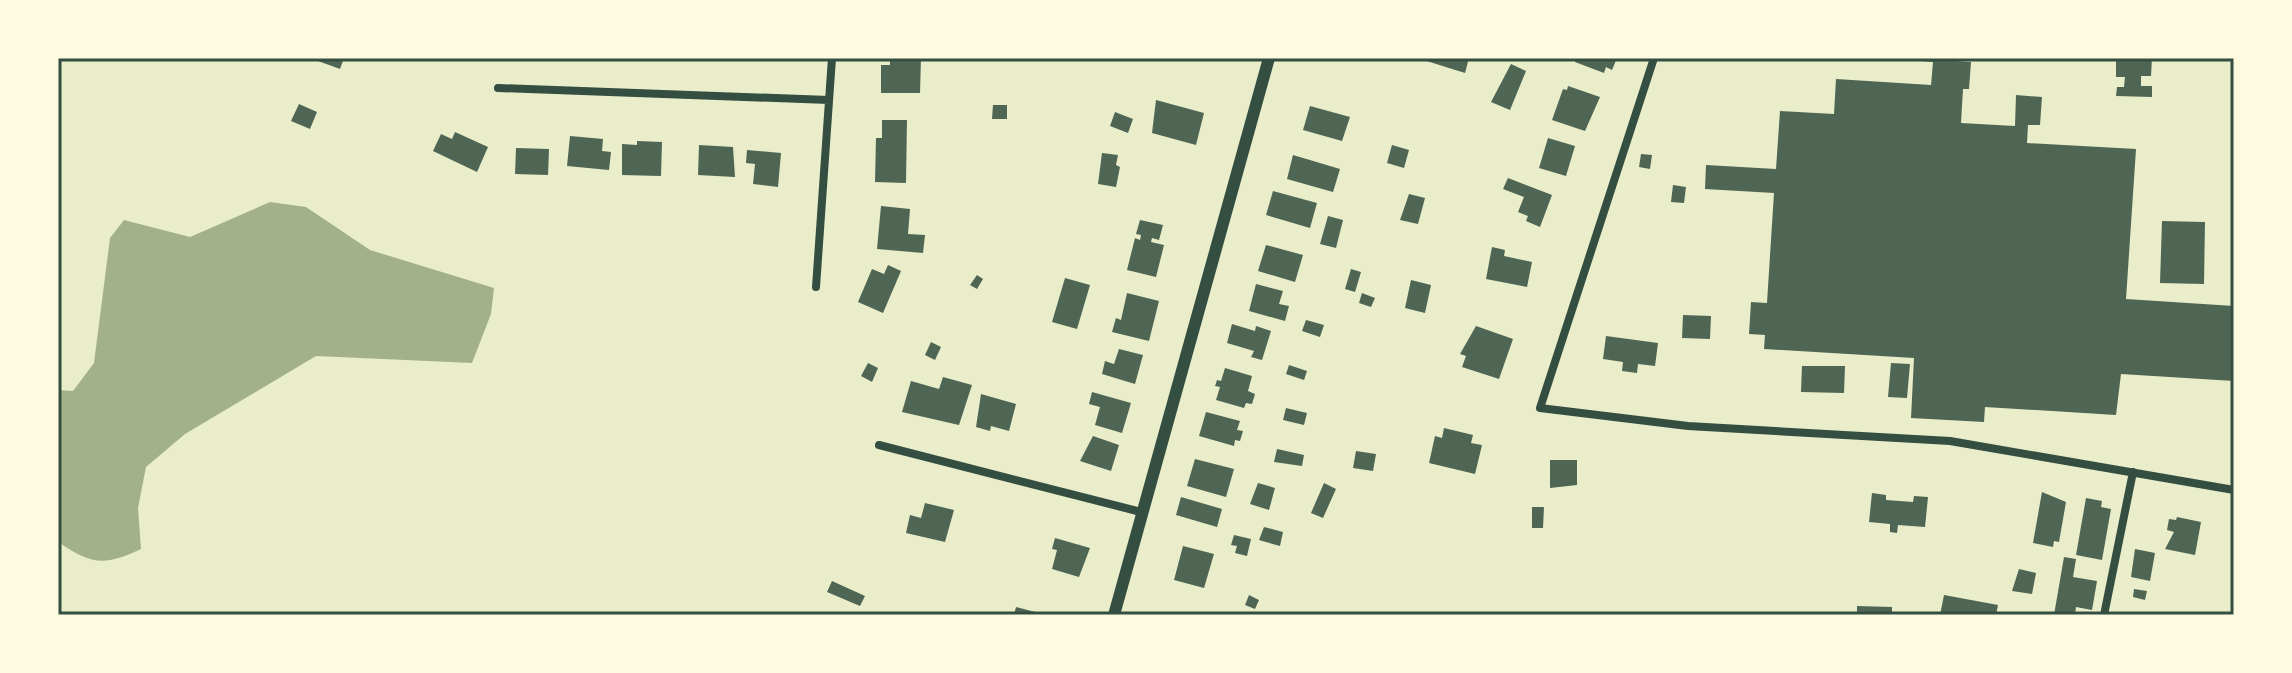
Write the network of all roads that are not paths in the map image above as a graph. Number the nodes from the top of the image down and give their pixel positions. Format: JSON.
{"nodes":[{"id":1,"x":832,"y":58,"type":"edge"},
{"id":2,"x":1269,"y":58,"type":"edge"},
{"id":3,"x":1654,"y":58,"type":"edge"},
{"id":4,"x":498,"y":88,"type":"dead end"},
{"id":5,"x":829,"y":100,"type":"junction"},
{"id":6,"x":816,"y":287,"type":"dead end"},
{"id":7,"x":879,"y":445,"type":"dead end"},
{"id":8,"x":2133,"y":472,"type":"junction"},
{"id":9,"x":2234,"y":490,"type":"edge"},
{"id":10,"x":1141,"y":512,"type":"junction"},
{"id":11,"x":1114,"y":615,"type":"edge"},
{"id":12,"x":2104,"y":615,"type":"edge"}],
"edges":[{"from":1,"to":5,"type":"street"},
{"from":2,"to":10,"type":"street"},
{"from":3,"to":8,"type":"street"},
{"from":4,"to":5,"type":"street"},
{"from":5,"to":6,"type":"street"},
{"from":7,"to":10,"type":"street"},
{"from":8,"to":9,"type":"street"},
{"from":8,"to":12,"type":"street"},
{"from":10,"to":11,"type":"street"}]}
